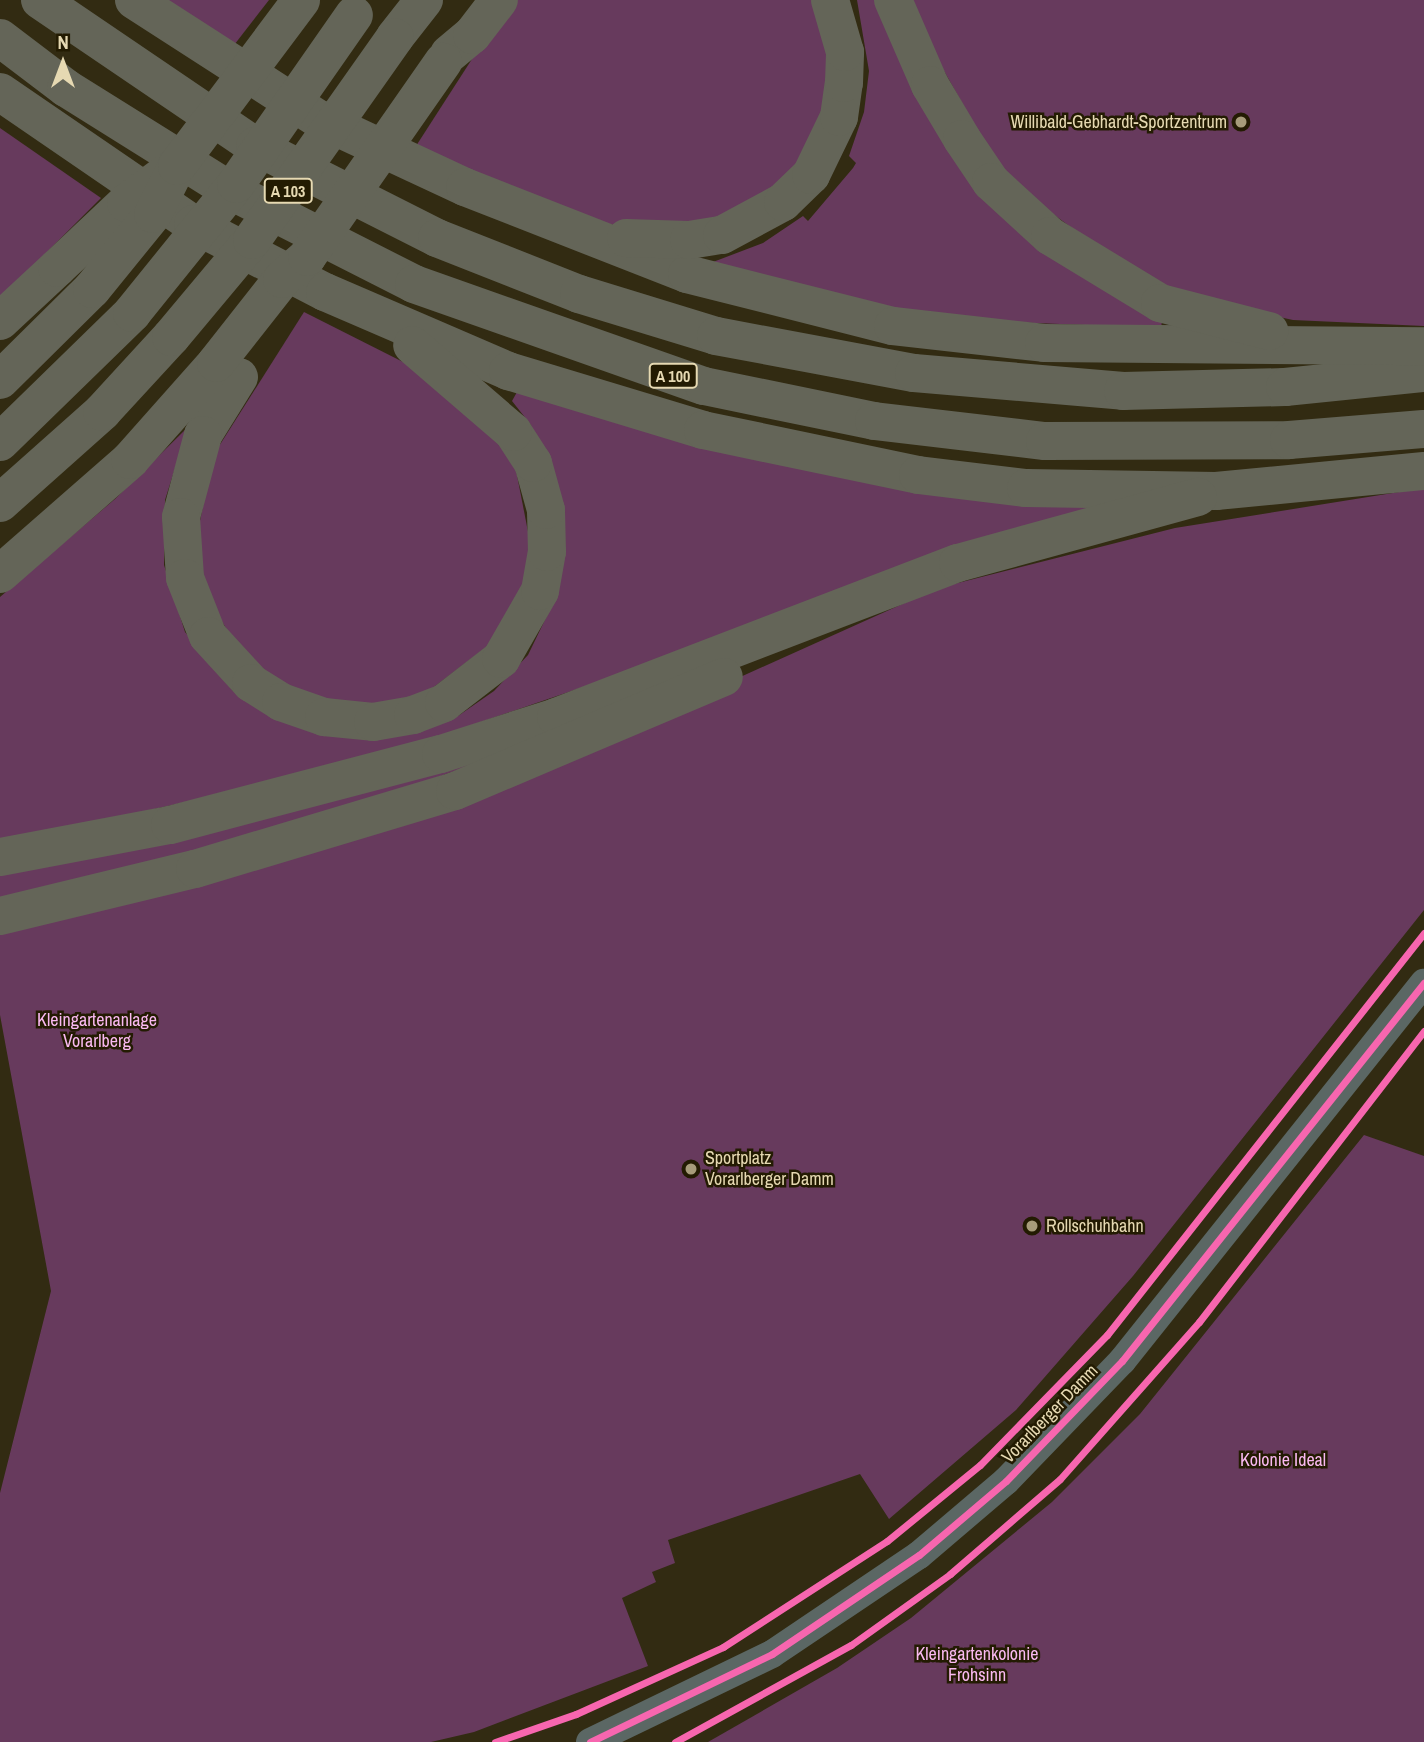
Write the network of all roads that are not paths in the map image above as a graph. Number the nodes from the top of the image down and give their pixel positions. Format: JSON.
{"nodes":[{"id":1,"x":40,"y":0,"type":"edge"},
{"id":2,"x":134,"y":0,"type":"edge"},
{"id":3,"x":301,"y":0,"type":"edge"},
{"id":4,"x":424,"y":0,"type":"edge"},
{"id":5,"x":478,"y":0,"type":"edge"},
{"id":6,"x":499,"y":0,"type":"edge"},
{"id":7,"x":830,"y":0,"type":"edge"},
{"id":8,"x":893,"y":0,"type":"edge"},
{"id":9,"x":359,"y":7,"type":"edge"},
{"id":10,"x":0,"y":38,"type":"edge"},
{"id":11,"x":446,"y":58,"type":"junction"},
{"id":12,"x":0,"y":92,"type":"edge"},
{"id":13,"x":177,"y":166,"type":"junction"},
{"id":14,"x":581,"y":231,"type":"junction"},
{"id":15,"x":15,"y":304,"type":"edge"},
{"id":16,"x":375,"y":315,"type":"junction"},
{"id":17,"x":0,"y":321,"type":"edge"},
{"id":18,"x":1329,"y":346,"type":"junction"},
{"id":19,"x":1424,"y":346,"type":"edge"},
{"id":20,"x":227,"y":370,"type":"junction"},
{"id":21,"x":1424,"y":373,"type":"edge"},
{"id":22,"x":0,"y":380,"type":"edge"},
{"id":23,"x":1424,"y":429,"type":"edge"},
{"id":24,"x":0,"y":442,"type":"edge"},
{"id":25,"x":1424,"y":471,"type":"edge"},
{"id":26,"x":1216,"y":491,"type":"junction"},
{"id":27,"x":0,"y":503,"type":"edge"},
{"id":28,"x":0,"y":574,"type":"edge"},
{"id":29,"x":859,"y":605,"type":"junction"},
{"id":30,"x":0,"y":857,"type":"edge"},
{"id":31,"x":0,"y":916,"type":"edge"},
{"id":32,"x":1424,"y":983,"type":"edge"},
{"id":33,"x":590,"y":1742,"type":"edge"}],
"edges":[{"from":1,"to":21,"type":"highway"},
{"from":2,"to":14,"type":"highway"},
{"from":3,"to":13,"type":"highway","bridge":true},
{"from":4,"to":27,"type":"highway","number":"A 103","bridge":true},
{"from":5,"to":11,"type":"highway"},
{"from":6,"to":11,"type":"highway"},
{"from":7,"to":14,"type":"highway"},
{"from":8,"to":18,"type":"highway"},
{"from":9,"to":24,"type":"highway","number":"A 103","bridge":true},
{"from":10,"to":23,"type":"highway","number":"A 100"},
{"from":11,"to":20,"type":"highway","bridge":true},
{"from":12,"to":16,"type":"highway"},
{"from":13,"to":15,"type":"highway","bridge":true},
{"from":13,"to":22,"type":"highway","bridge":true},
{"from":14,"to":18,"type":"highway"},
{"from":15,"to":17,"type":"highway"},
{"from":16,"to":20,"type":"highway"},
{"from":16,"to":26,"type":"highway"},
{"from":18,"to":19,"type":"highway"},
{"from":20,"to":28,"type":"highway"},
{"from":25,"to":26,"type":"highway"},
{"from":26,"to":29,"type":"highway"},
{"from":29,"to":30,"type":"highway"},
{"from":29,"to":31,"type":"highway"},
{"from":32,"to":33,"type":"street","name":"Vorarlberger Damm"}]}
